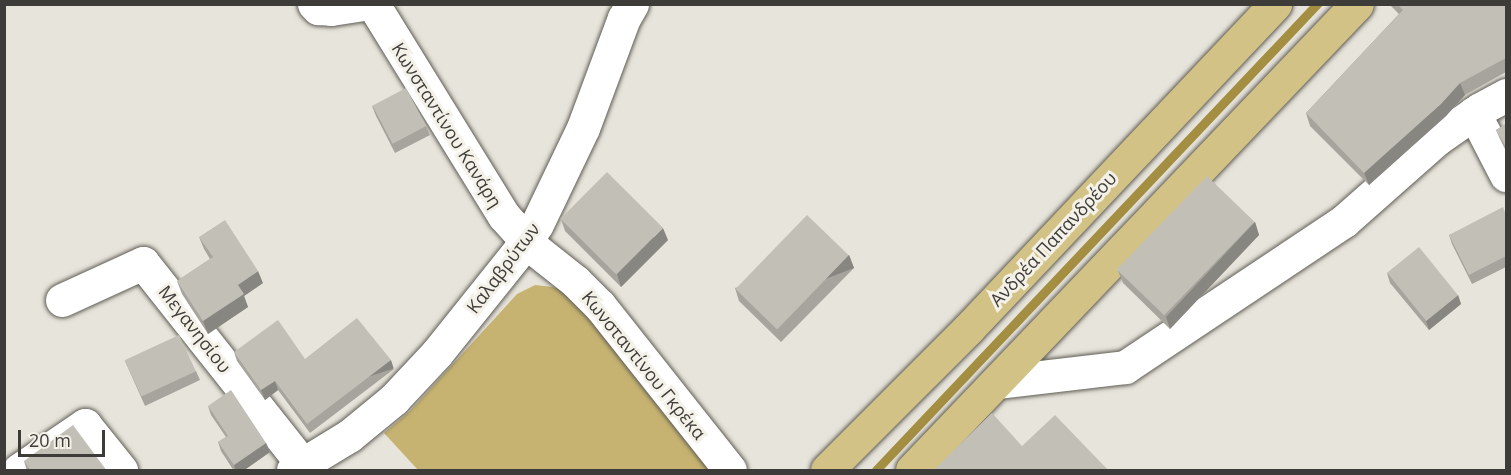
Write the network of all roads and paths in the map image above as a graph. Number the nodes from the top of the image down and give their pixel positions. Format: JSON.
{"nodes":[{"id":1,"x":314,"y":4,"type":"edge"},
{"id":2,"x":364,"y":4,"type":"edge"},
{"id":3,"x":373,"y":4,"type":"edge"},
{"id":4,"x":632,"y":4,"type":"edge"},
{"id":5,"x":1275,"y":4,"type":"edge"},
{"id":6,"x":1357,"y":4,"type":"edge"},
{"id":7,"x":1506,"y":95,"type":"edge"},
{"id":8,"x":1474,"y":113,"type":"junction"},
{"id":9,"x":1506,"y":175,"type":"edge"},
{"id":10,"x":526,"y":242,"type":"junction"},
{"id":11,"x":62,"y":300,"type":"dead end"},
{"id":12,"x":998,"y":382,"type":"junction"},
{"id":13,"x":298,"y":468,"type":"edge"},
{"id":14,"x":19,"y":471,"type":"edge"},
{"id":15,"x":121,"y":471,"type":"edge"},
{"id":16,"x":730,"y":471,"type":"edge"},
{"id":17,"x":827,"y":471,"type":"edge"},
{"id":18,"x":912,"y":471,"type":"edge"}],
"edges":[{"from":1,"to":2,"type":"street"},
{"from":3,"to":10,"type":"street","name":"Κωνσταντίνου Κανάρη"},
{"from":4,"to":10,"type":"street","name":"Καλαβρύτων"},
{"from":5,"to":17,"type":"main road","name":"Ανδρέα Παπανδρέου"},
{"from":6,"to":12,"type":"main road"},
{"from":7,"to":8,"type":"street"},
{"from":8,"to":9,"type":"street"},
{"from":8,"to":12,"type":"street"},
{"from":10,"to":13,"type":"street","name":"Καλαβρύτων"},
{"from":10,"to":16,"type":"street","name":"Κωνσταντίνου Γκρέκα"},
{"from":11,"to":13,"type":"street","name":"Μεγανησίου"},
{"from":12,"to":18,"type":"main road"},
{"from":14,"to":15,"type":"street"}]}
